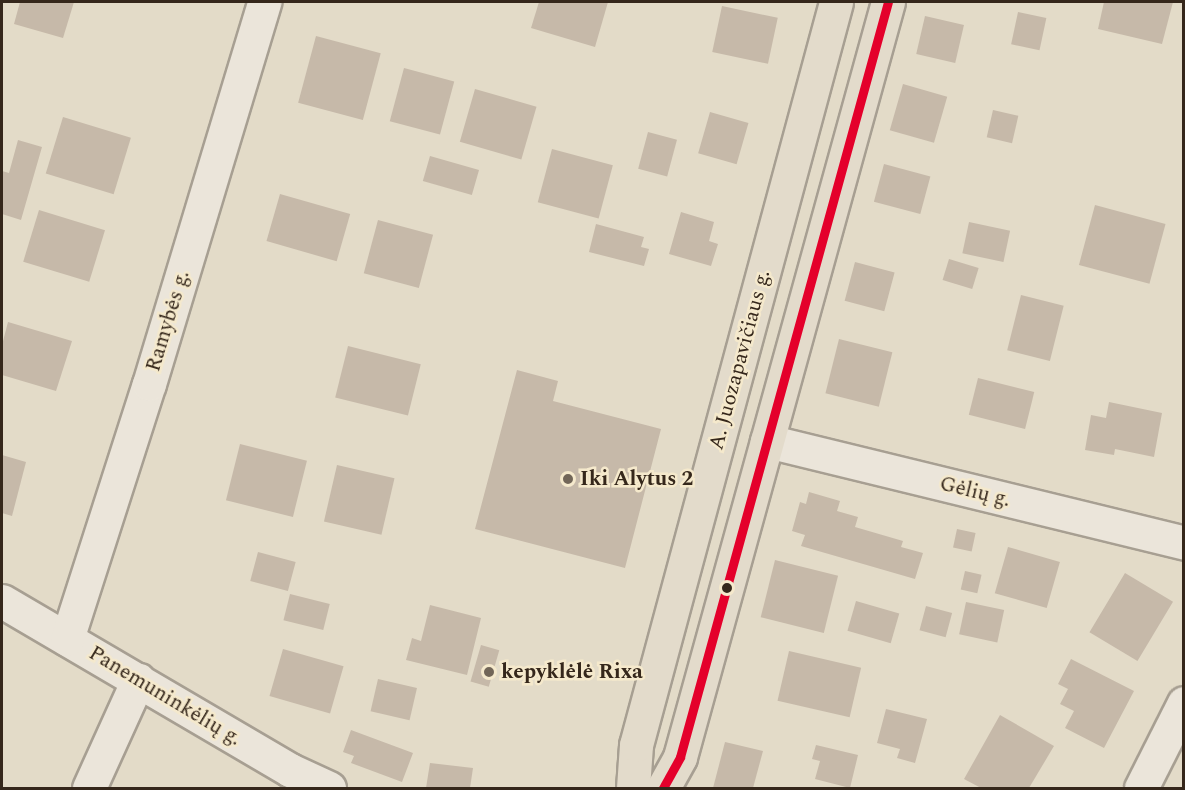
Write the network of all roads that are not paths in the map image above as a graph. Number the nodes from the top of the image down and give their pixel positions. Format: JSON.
{"nodes":[{"id":1,"x":264,"y":2,"type":"edge"},
{"id":2,"x":836,"y":2,"type":"edge"},
{"id":3,"x":888,"y":2,"type":"edge"},
{"id":4,"x":816,"y":76,"type":"junction"},
{"id":5,"x":864,"y":88,"type":"junction"},
{"id":6,"x":750,"y":322,"type":"junction"},
{"id":7,"x":797,"y":334,"type":"junction"},
{"id":8,"x":767,"y":441,"type":"junction"},
{"id":9,"x":1184,"y":543,"type":"edge"},
{"id":10,"x":2,"y":601,"type":"edge"},
{"id":11,"x":67,"y":639,"type":"junction"},
{"id":12,"x":138,"y":680,"type":"junction"},
{"id":13,"x":1184,"y":703,"type":"edge"},
{"id":14,"x":89,"y":789,"type":"edge"},
{"id":15,"x":329,"y":789,"type":"edge"},
{"id":16,"x":633,"y":789,"type":"edge"},
{"id":17,"x":663,"y":789,"type":"edge"},
{"id":18,"x":1141,"y":789,"type":"edge"}],
"edges":[{"from":1,"to":11,"type":"street","name":"Ramybės g."},
{"from":2,"to":4,"type":"main road","name":"A. Juozapavičiaus g."},
{"from":3,"to":5,"type":"main road"},
{"from":4,"to":5,"type":"main road"},
{"from":4,"to":6,"type":"main road","name":"A. Juozapavičiaus g."},
{"from":5,"to":7,"type":"main road"},
{"from":6,"to":7,"type":"main road"},
{"from":6,"to":16,"type":"main road","name":"A. Juozapavičiaus g."},
{"from":7,"to":8,"type":"main road"},
{"from":8,"to":9,"type":"street","name":"Gėlių g."},
{"from":8,"to":17,"type":"main road"},
{"from":10,"to":11,"type":"street","name":"Panemuninkėlių g."},
{"from":11,"to":12,"type":"street","name":"Panemuninkėlių g."},
{"from":12,"to":14,"type":"street"},
{"from":12,"to":15,"type":"street","name":"Panemuninkėlių g."},
{"from":13,"to":18,"type":"street"}]}
